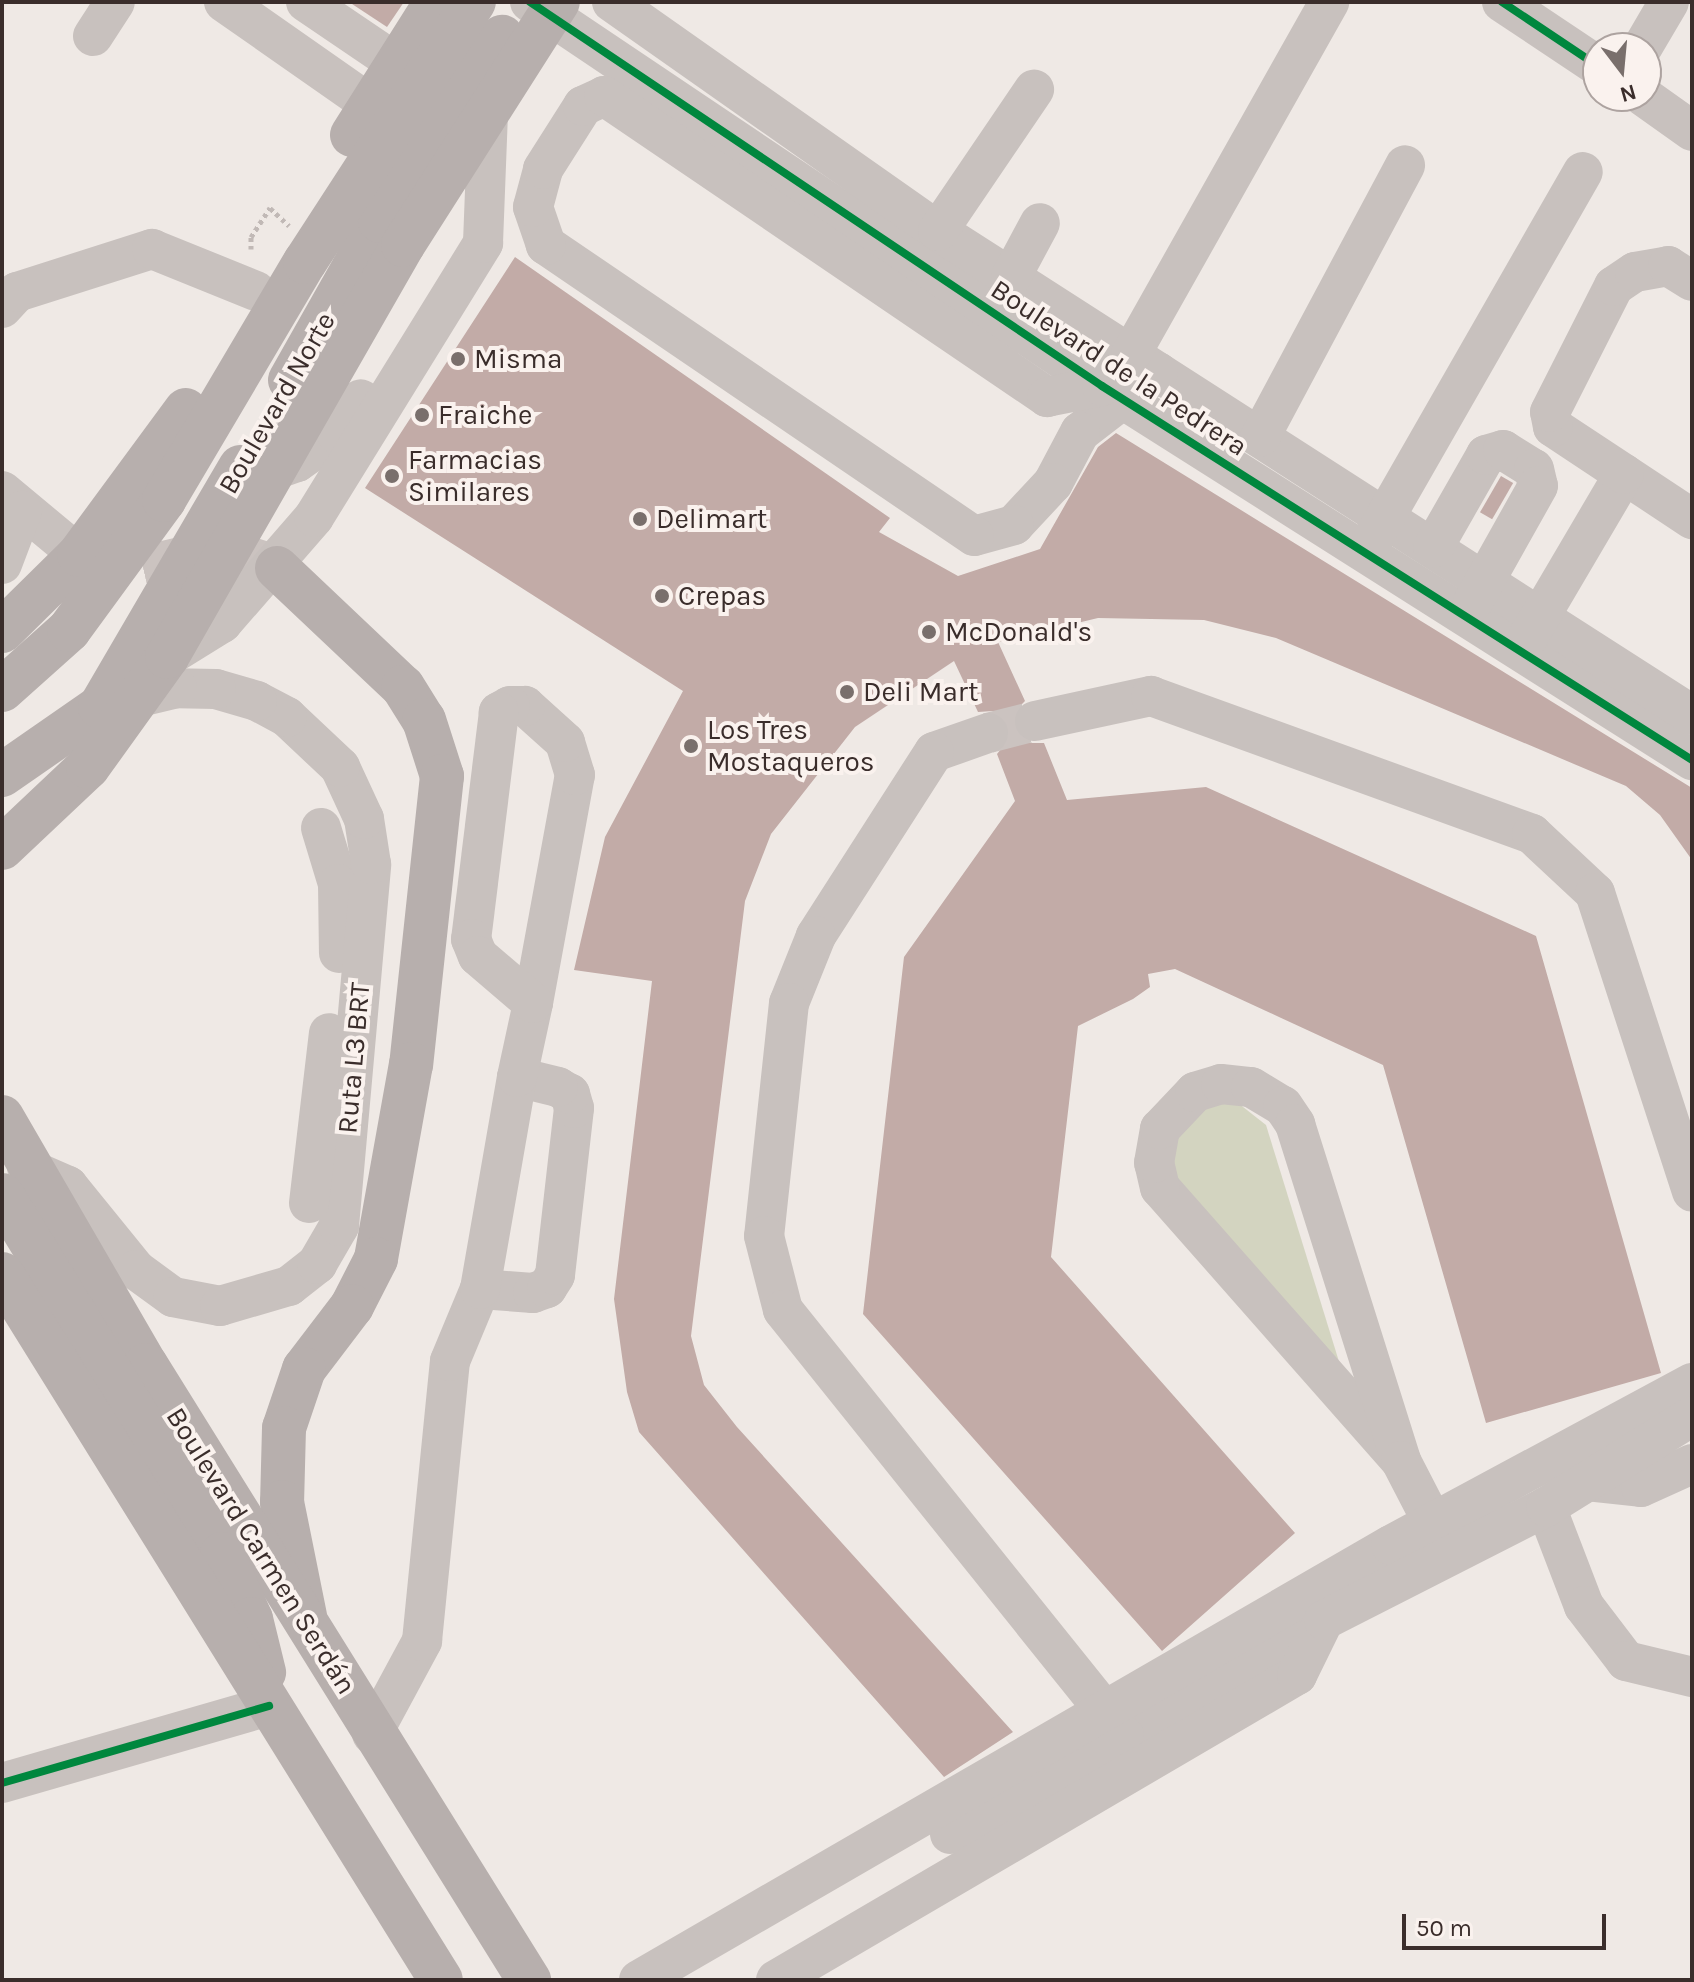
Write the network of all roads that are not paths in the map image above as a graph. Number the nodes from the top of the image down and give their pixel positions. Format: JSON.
{"nodes":[{"id":1,"x":115,"y":2,"type":"edge"},
{"id":2,"x":224,"y":2,"type":"edge"},
{"id":3,"x":306,"y":2,"type":"edge"},
{"id":4,"x":436,"y":2,"type":"edge"},
{"id":5,"x":474,"y":2,"type":"edge"},
{"id":6,"x":612,"y":2,"type":"edge"},
{"id":7,"x":1329,"y":2,"type":"edge"},
{"id":8,"x":1502,"y":2,"type":"edge"},
{"id":9,"x":1669,"y":2,"type":"edge"},
{"id":10,"x":541,"y":5,"type":"edge"},
{"id":11,"x":1651,"y":32,"type":"edge"},
{"id":12,"x":93,"y":36,"type":"dead end"},
{"id":13,"x":1582,"y":55,"type":"edge"},
{"id":14,"x":396,"y":63,"type":"junction"},
{"id":15,"x":1034,"y":90,"type":"dead end"},
{"id":16,"x":371,"y":105,"type":"junction"},
{"id":17,"x":1662,"y":110,"type":"edge"},
{"id":18,"x":488,"y":115,"type":"junction"},
{"id":19,"x":1692,"y":131,"type":"edge"},
{"id":20,"x":1405,"y":165,"type":"dead end"},
{"id":21,"x":1583,"y":172,"type":"dead end"},
{"id":22,"x":487,"y":185,"type":"junction"},
{"id":23,"x":1040,"y":223,"type":"dead end"},
{"id":24,"x":938,"y":231,"type":"junction"},
{"id":25,"x":254,"y":270,"type":"junction"},
{"id":26,"x":1011,"y":277,"type":"junction"},
{"id":27,"x":1692,"y":281,"type":"edge"},
{"id":28,"x":2,"y":308,"type":"edge"},
{"id":29,"x":1145,"y":363,"type":"junction"},
{"id":30,"x":1114,"y":393,"type":"junction"},
{"id":31,"x":1260,"y":437,"type":"junction"},
{"id":32,"x":274,"y":470,"type":"junction"},
{"id":33,"x":1624,"y":474,"type":"junction"},
{"id":34,"x":12,"y":501,"type":"edge"},
{"id":35,"x":1386,"y":517,"type":"junction"},
{"id":36,"x":1692,"y":519,"type":"edge"},
{"id":37,"x":1433,"y":548,"type":"junction"},
{"id":38,"x":1365,"y":553,"type":"junction"},
{"id":39,"x":2,"y":564,"type":"edge"},
{"id":40,"x":143,"y":568,"type":"tunnel mouth"},
{"id":41,"x":277,"y":568,"type":"tunnel mouth"},
{"id":42,"x":91,"y":571,"type":"junction"},
{"id":43,"x":1486,"y":581,"type":"junction"},
{"id":44,"x":1465,"y":616,"type":"junction"},
{"id":45,"x":1542,"y":618,"type":"junction"},
{"id":46,"x":2,"y":631,"type":"edge"},
{"id":47,"x":1519,"y":650,"type":"junction"},
{"id":48,"x":167,"y":657,"type":"junction"},
{"id":49,"x":2,"y":690,"type":"edge"},
{"id":50,"x":100,"y":707,"type":"junction"},
{"id":51,"x":1692,"y":715,"type":"edge"},
{"id":52,"x":1035,"y":721,"type":"tunnel mouth"},
{"id":53,"x":988,"y":733,"type":"tunnel mouth"},
{"id":54,"x":1692,"y":760,"type":"edge"},
{"id":55,"x":2,"y":775,"type":"edge"},
{"id":56,"x":321,"y":828,"type":"dead end"},
{"id":57,"x":2,"y":848,"type":"edge"},
{"id":58,"x":533,"y":1003,"type":"junction"},
{"id":59,"x":517,"y":1077,"type":"junction"},
{"id":60,"x":2,"y":1117,"type":"edge"},
{"id":61,"x":15,"y":1182,"type":"edge"},
{"id":62,"x":1692,"y":1192,"type":"edge"},
{"id":63,"x":309,"y":1203,"type":"dead end"},
{"id":64,"x":2,"y":1274,"type":"edge"},
{"id":65,"x":480,"y":1289,"type":"junction"},
{"id":66,"x":1692,"y":1383,"type":"edge"},
{"id":67,"x":1692,"y":1416,"type":"edge"},
{"id":68,"x":1401,"y":1461,"type":"junction"},
{"id":69,"x":1692,"y":1464,"type":"edge"},
{"id":70,"x":1587,"y":1481,"type":"junction"},
{"id":71,"x":1546,"y":1507,"type":"junction"},
{"id":72,"x":1500,"y":1509,"type":"junction"},
{"id":73,"x":1433,"y":1523,"type":"junction"},
{"id":74,"x":1391,"y":1545,"type":"junction"},
{"id":75,"x":1410,"y":1580,"type":"junction"},
{"id":76,"x":305,"y":1616,"type":"junction"},
{"id":77,"x":1314,"y":1633,"type":"junction"},
{"id":78,"x":1692,"y":1677,"type":"edge"},
{"id":79,"x":269,"y":1706,"type":"junction"},
{"id":80,"x":1112,"y":1723,"type":"junction"},
{"id":81,"x":372,"y":1734,"type":"junction"},
{"id":82,"x":2,"y":1783,"type":"edge"},
{"id":83,"x":474,"y":1898,"type":"junction"},
{"id":84,"x":415,"y":1935,"type":"junction"},
{"id":85,"x":441,"y":1980,"type":"edge"},
{"id":86,"x":529,"y":1980,"type":"edge"},
{"id":87,"x":639,"y":1980,"type":"edge"},
{"id":88,"x":695,"y":1980,"type":"edge"},
{"id":89,"x":776,"y":1980,"type":"edge"}],
"edges":[{"from":1,"to":12,"type":"street"},
{"from":2,"to":16,"type":"street"},
{"from":3,"to":14,"type":"street"},
{"from":4,"to":14,"type":"main road"},
{"from":5,"to":42,"type":"main road","name":"Boulevard Norte"},
{"from":6,"to":24,"type":"street","name":"Boulevard de la Pedrera"},
{"from":7,"to":29,"type":"street"},
{"from":8,"to":13,"type":"street"},
{"from":9,"to":11,"type":"street"},
{"from":10,"to":18,"type":"main road"},
{"from":10,"to":30,"type":"street","name":"Boulevard de la Pedrera"},
{"from":10,"to":50,"type":"main road","name":"Boulevard Norte"},
{"from":14,"to":16,"type":"main road"},
{"from":15,"to":24,"type":"street"},
{"from":16,"to":25,"type":"main road"},
{"from":17,"to":19,"type":"street"},
{"from":18,"to":22,"type":"street"},
{"from":18,"to":32,"type":"main road"},
{"from":20,"to":31,"type":"street"},
{"from":21,"to":35,"type":"street"},
{"from":22,"to":32,"type":"street"},
{"from":22,"to":48,"type":"street"},
{"from":23,"to":26,"type":"street"},
{"from":24,"to":26,"type":"street","name":"Boulevard de la Pedrera"},
{"from":25,"to":28,"type":"street"},
{"from":25,"to":42,"type":"main road"},
{"from":26,"to":29,"type":"street","name":"Boulevard de la Pedrera"},
{"from":27,"to":33,"type":"street"},
{"from":29,"to":30,"type":"street"},
{"from":29,"to":31,"type":"street","name":"Boulevard de la Pedrera"},
{"from":30,"to":30,"type":"street"},
{"from":30,"to":38,"type":"street","name":"Boulevard de la Pedrera"},
{"from":31,"to":35,"type":"street","name":"Boulevard de la Pedrera"},
{"from":32,"to":48,"type":"main road"},
{"from":33,"to":36,"type":"street"},
{"from":33,"to":45,"type":"street"},
{"from":34,"to":39,"type":"street"},
{"from":34,"to":42,"type":"street"},
{"from":35,"to":37,"type":"street","name":"Boulevard de la Pedrera"},
{"from":35,"to":38,"type":"street"},
{"from":37,"to":43,"type":"street","name":"Boulevard de la Pedrera"},
{"from":37,"to":43,"type":"street"},
{"from":38,"to":44,"type":"street","name":"Boulevard de la Pedrera"},
{"from":40,"to":42,"type":"main road"},
{"from":41,"to":76,"type":"main road"},
{"from":42,"to":46,"type":"main road"},
{"from":42,"to":49,"type":"main road","name":"Boulevard Norte"},
{"from":43,"to":44,"type":"street"},
{"from":43,"to":45,"type":"street","name":"Boulevard de la Pedrera"},
{"from":44,"to":47,"type":"street","name":"Boulevard de la Pedrera"},
{"from":45,"to":47,"type":"street"},
{"from":45,"to":51,"type":"street","name":"Boulevard de la Pedrera"},
{"from":47,"to":54,"type":"street","name":"Boulevard de la Pedrera"},
{"from":48,"to":57,"type":"main road"},
{"from":50,"to":55,"type":"main road","name":"Boulevard Norte"},
{"from":50,"to":61,"type":"street","name":"Ruta L3 BRT"},
{"from":52,"to":62,"type":"street"},
{"from":53,"to":80,"type":"street"},
{"from":56,"to":63,"type":"street"},
{"from":58,"to":58,"type":"street"},
{"from":58,"to":59,"type":"street"},
{"from":59,"to":65,"type":"street"},
{"from":59,"to":65,"type":"street"},
{"from":60,"to":61,"type":"main road","name":"Boulevard Carmen Serdán"},
{"from":61,"to":76,"type":"main road","name":"Boulevard Carmen Serdán"},
{"from":61,"to":79,"type":"main road"},
{"from":64,"to":79,"type":"main road"},
{"from":65,"to":81,"type":"street"},
{"from":66,"to":72,"type":"street"},
{"from":67,"to":70,"type":"street"},
{"from":68,"to":68,"type":"street"},
{"from":68,"to":73,"type":"street"},
{"from":69,"to":70,"type":"street"},
{"from":70,"to":71,"type":"street"},
{"from":71,"to":72,"type":"street"},
{"from":71,"to":78,"type":"street"},
{"from":72,"to":73,"type":"street"},
{"from":72,"to":75,"type":"street"},
{"from":73,"to":74,"type":"street"},
{"from":74,"to":75,"type":"street"},
{"from":74,"to":80,"type":"street"},
{"from":75,"to":77,"type":"street"},
{"from":76,"to":81,"type":"main road","name":"Boulevard Carmen Serdán"},
{"from":77,"to":80,"type":"street"},
{"from":77,"to":89,"type":"street"},
{"from":79,"to":82,"type":"street"},
{"from":79,"to":84,"type":"main road"},
{"from":80,"to":87,"type":"street"},
{"from":80,"to":88,"type":"street"},
{"from":81,"to":83,"type":"main road","name":"Boulevard Carmen Serdán"},
{"from":83,"to":84,"type":"main road"},
{"from":83,"to":86,"type":"main road","name":"Boulevard Carmen Serdán"},
{"from":84,"to":85,"type":"main road"}]}
